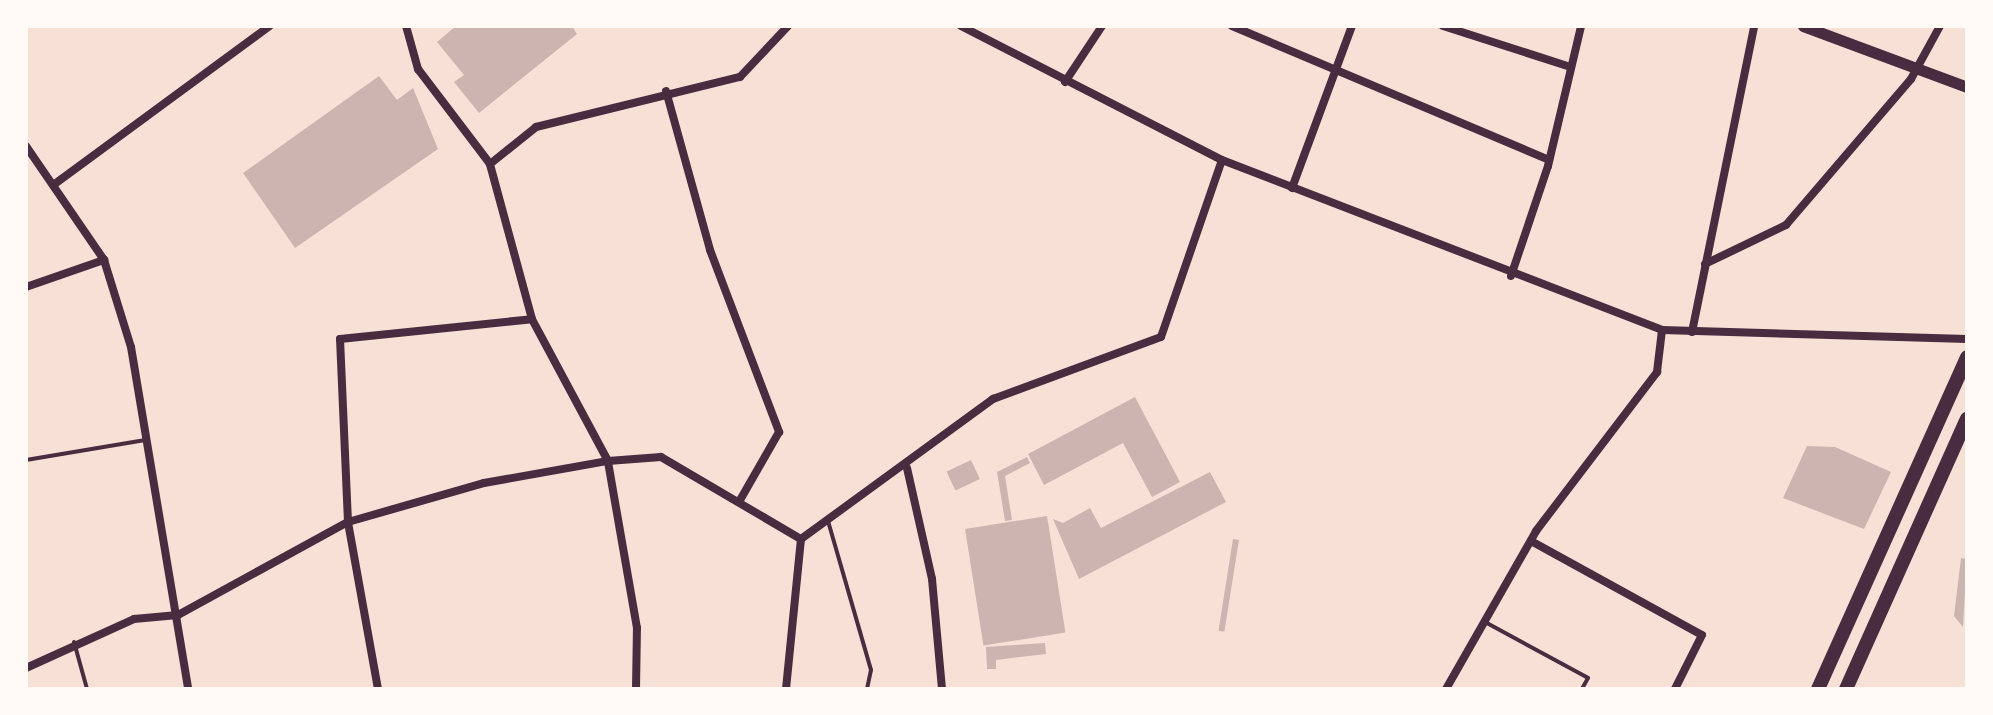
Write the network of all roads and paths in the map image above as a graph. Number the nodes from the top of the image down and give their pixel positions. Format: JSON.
{"nodes":[{"id":1,"x":270,"y":26,"type":"edge"},
{"id":2,"x":406,"y":26,"type":"edge"},
{"id":3,"x":788,"y":26,"type":"edge"},
{"id":4,"x":961,"y":26,"type":"edge"},
{"id":5,"x":1102,"y":26,"type":"edge"},
{"id":6,"x":1232,"y":26,"type":"edge"},
{"id":7,"x":1352,"y":26,"type":"edge"},
{"id":8,"x":1443,"y":26,"type":"edge"},
{"id":9,"x":1581,"y":26,"type":"edge"},
{"id":10,"x":1754,"y":26,"type":"edge"},
{"id":11,"x":1803,"y":26,"type":"edge"},
{"id":12,"x":1940,"y":26,"type":"edge"},
{"id":13,"x":1920,"y":66,"type":"junction"},
{"id":14,"x":1571,"y":67,"type":"junction"},
{"id":15,"x":1336,"y":69,"type":"junction"},
{"id":16,"x":1065,"y":82,"type":"junction"},
{"id":17,"x":1967,"y":87,"type":"edge"},
{"id":18,"x":666,"y":91,"type":"junction"},
{"id":19,"x":26,"y":146,"type":"edge"},
{"id":20,"x":1222,"y":160,"type":"junction"},
{"id":21,"x":1549,"y":160,"type":"junction"},
{"id":22,"x":490,"y":164,"type":"junction"},
{"id":23,"x":56,"y":183,"type":"junction"},
{"id":24,"x":1292,"y":188,"type":"junction"},
{"id":25,"x":104,"y":260,"type":"junction"},
{"id":26,"x":1705,"y":264,"type":"junction"},
{"id":27,"x":1511,"y":276,"type":"junction"},
{"id":28,"x":26,"y":287,"type":"edge"},
{"id":29,"x":532,"y":319,"type":"junction"},
{"id":30,"x":1662,"y":330,"type":"junction"},
{"id":31,"x":1692,"y":332,"type":"junction"},
{"id":32,"x":1967,"y":339,"type":"edge"},
{"id":33,"x":1967,"y":357,"type":"edge"},
{"id":34,"x":1967,"y":419,"type":"edge"},
{"id":35,"x":147,"y":439,"type":"junction"},
{"id":36,"x":26,"y":460,"type":"edge"},
{"id":37,"x":608,"y":461,"type":"junction"},
{"id":38,"x":907,"y":468,"type":"junction"},
{"id":39,"x":740,"y":500,"type":"junction"},
{"id":40,"x":828,"y":521,"type":"junction"},
{"id":41,"x":348,"y":522,"type":"junction"},
{"id":42,"x":801,"y":539,"type":"junction"},
{"id":43,"x":1531,"y":541,"type":"junction"},
{"id":44,"x":178,"y":615,"type":"junction"},
{"id":45,"x":1485,"y":622,"type":"junction"},
{"id":46,"x":74,"y":642,"type":"junction"},
{"id":47,"x":26,"y":668,"type":"edge"},
{"id":48,"x":87,"y":689,"type":"edge"},
{"id":49,"x":188,"y":689,"type":"edge"},
{"id":50,"x":378,"y":689,"type":"edge"},
{"id":51,"x":636,"y":689,"type":"edge"},
{"id":52,"x":786,"y":689,"type":"edge"},
{"id":53,"x":867,"y":689,"type":"edge"},
{"id":54,"x":942,"y":689,"type":"edge"},
{"id":55,"x":1446,"y":689,"type":"edge"},
{"id":56,"x":1582,"y":689,"type":"edge"},
{"id":57,"x":1675,"y":689,"type":"edge"},
{"id":58,"x":1818,"y":689,"type":"edge"},
{"id":59,"x":1846,"y":689,"type":"edge"}],
"edges":[{"from":1,"to":23,"type":"street"},
{"from":2,"to":22,"type":"street"},
{"from":3,"to":18,"type":"street"},
{"from":4,"to":16,"type":"street"},
{"from":5,"to":16,"type":"street"},
{"from":6,"to":15,"type":"street"},
{"from":7,"to":15,"type":"street"},
{"from":8,"to":14,"type":"street"},
{"from":9,"to":14,"type":"street"},
{"from":10,"to":26,"type":"street"},
{"from":11,"to":13,"type":"street"},
{"from":12,"to":13,"type":"street"},
{"from":13,"to":17,"type":"street"},
{"from":13,"to":26,"type":"street"},
{"from":14,"to":21,"type":"street"},
{"from":15,"to":21,"type":"street"},
{"from":15,"to":24,"type":"street"},
{"from":16,"to":20,"type":"street"},
{"from":18,"to":22,"type":"street"},
{"from":18,"to":39,"type":"street"},
{"from":19,"to":23,"type":"street"},
{"from":20,"to":24,"type":"street"},
{"from":20,"to":38,"type":"street"},
{"from":21,"to":27,"type":"street"},
{"from":22,"to":29,"type":"street"},
{"from":23,"to":25,"type":"street"},
{"from":24,"to":27,"type":"street"},
{"from":25,"to":28,"type":"street"},
{"from":25,"to":35,"type":"street"},
{"from":26,"to":31,"type":"street"},
{"from":27,"to":30,"type":"street"},
{"from":29,"to":37,"type":"street"},
{"from":29,"to":41,"type":"street"},
{"from":30,"to":31,"type":"street"},
{"from":30,"to":43,"type":"street"},
{"from":31,"to":32,"type":"street"},
{"from":33,"to":58,"type":"highway"},
{"from":34,"to":59,"type":"highway"},
{"from":35,"to":36,"type":"lane"},
{"from":35,"to":44,"type":"street"},
{"from":37,"to":39,"type":"street"},
{"from":37,"to":41,"type":"street"},
{"from":37,"to":51,"type":"street"},
{"from":38,"to":40,"type":"street"},
{"from":38,"to":54,"type":"street"},
{"from":39,"to":42,"type":"street"},
{"from":40,"to":42,"type":"street"},
{"from":40,"to":53,"type":"lane"},
{"from":41,"to":44,"type":"street"},
{"from":41,"to":50,"type":"street"},
{"from":42,"to":52,"type":"street"},
{"from":43,"to":45,"type":"street"},
{"from":43,"to":57,"type":"street"},
{"from":44,"to":46,"type":"street"},
{"from":44,"to":49,"type":"street"},
{"from":45,"to":55,"type":"street"},
{"from":45,"to":56,"type":"lane"},
{"from":46,"to":47,"type":"street"},
{"from":46,"to":48,"type":"lane"}]}
